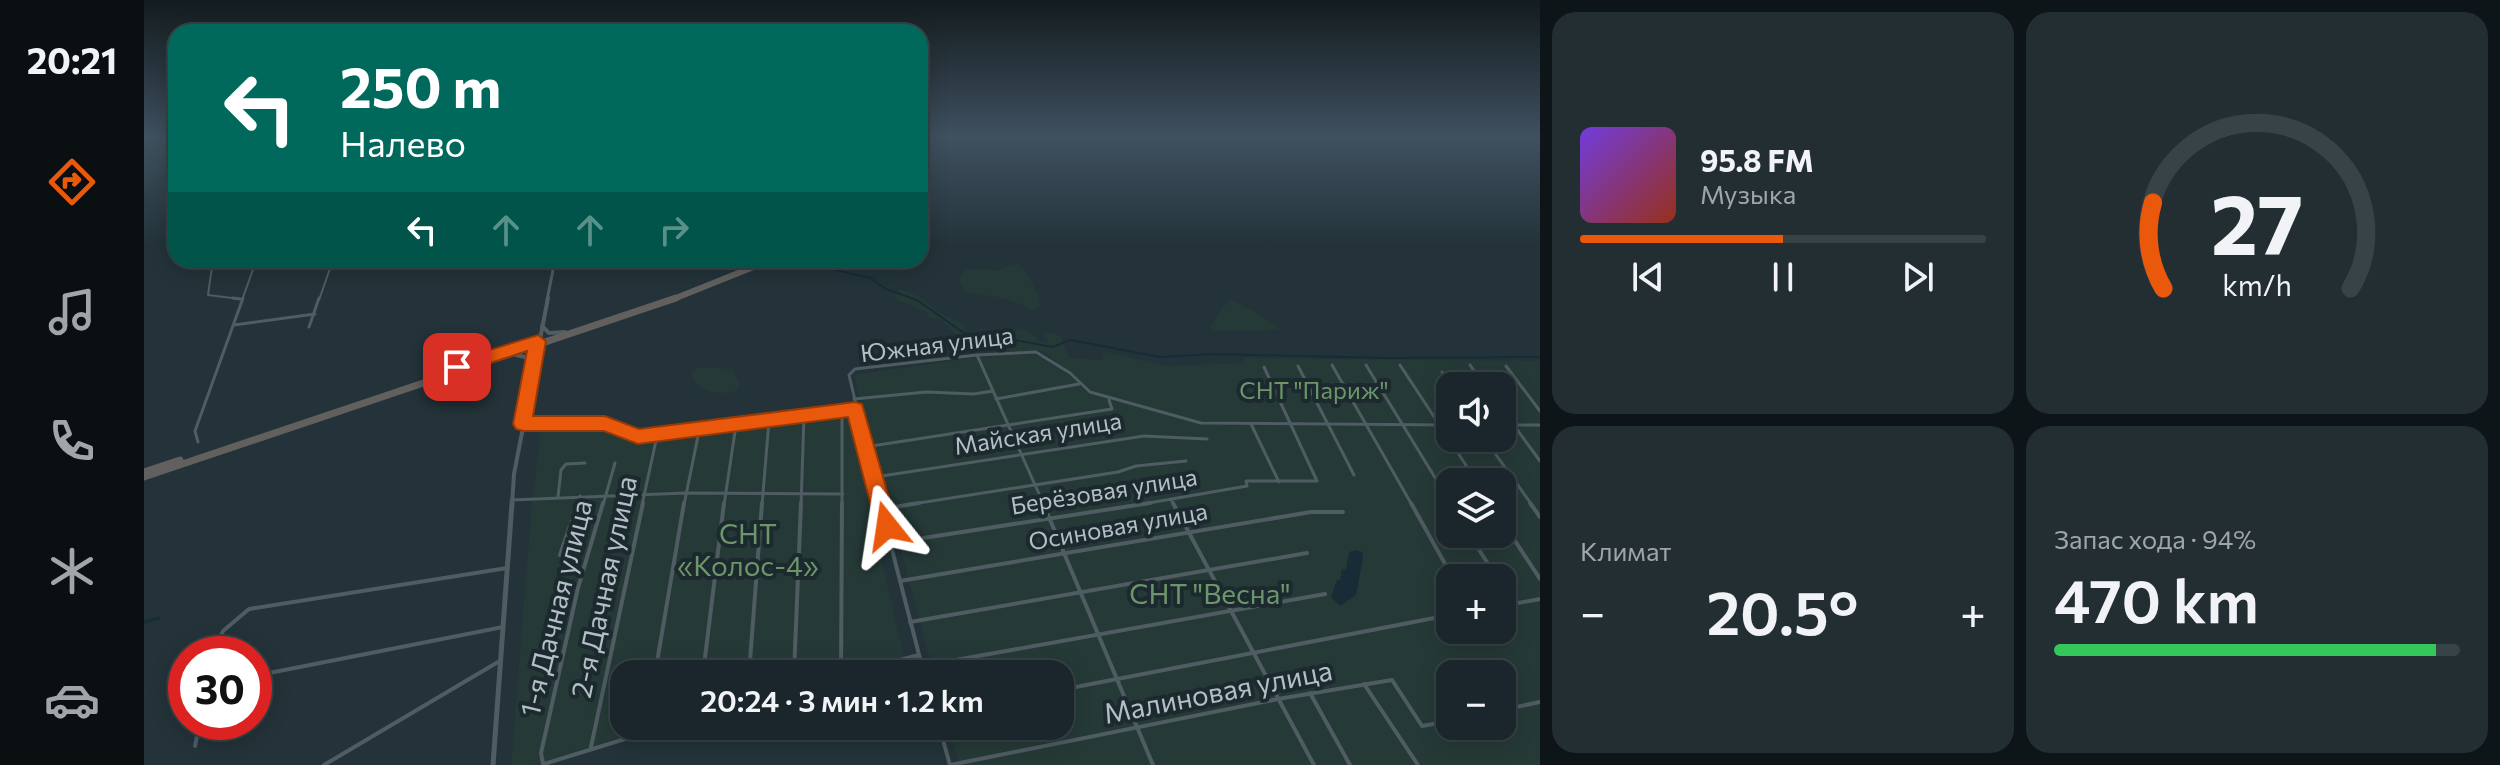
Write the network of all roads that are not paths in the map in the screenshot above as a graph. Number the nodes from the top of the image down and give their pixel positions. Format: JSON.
{"nodes":[{"id":1,"x":212,"y":268,"type":"edge"},
{"id":2,"x":254,"y":268,"type":"edge"},
{"id":3,"x":330,"y":268,"type":"edge"},
{"id":4,"x":553,"y":268,"type":"edge"},
{"id":5,"x":743,"y":268,"type":"edge"},
{"id":6,"x":752,"y":268,"type":"edge"},
{"id":7,"x":242,"y":299,"type":"junction"},
{"id":8,"x":315,"y":314,"type":"junction"},
{"id":9,"x":234,"y":325,"type":"junction"},
{"id":10,"x":541,"y":325,"type":"junction"},
{"id":11,"x":309,"y":327,"type":"dead end"},
{"id":12,"x":565,"y":332,"type":"junction"},
{"id":13,"x":537,"y":344,"type":"junction"},
{"id":14,"x":510,"y":355,"type":"junction"},
{"id":15,"x":977,"y":355,"type":"junction"},
{"id":16,"x":1332,"y":365,"type":"dead end"},
{"id":17,"x":1366,"y":365,"type":"dead end"},
{"id":18,"x":1400,"y":365,"type":"dead end"},
{"id":19,"x":1470,"y":365,"type":"dead end"},
{"id":20,"x":1298,"y":366,"type":"dead end"},
{"id":21,"x":1506,"y":366,"type":"dead end"},
{"id":22,"x":534,"y":367,"type":"junction"},
{"id":23,"x":1264,"y":367,"type":"dead end"},
{"id":24,"x":1475,"y":372,"type":"edge"},
{"id":25,"x":1079,"y":384,"type":"junction"},
{"id":26,"x":993,"y":391,"type":"junction"},
{"id":27,"x":1108,"y":398,"type":"junction"},
{"id":28,"x":854,"y":399,"type":"junction"},
{"id":29,"x":996,"y":399,"type":"junction"},
{"id":30,"x":855,"y":409,"type":"junction"},
{"id":31,"x":842,"y":410,"type":"junction"},
{"id":32,"x":1540,"y":411,"type":"edge"},
{"id":33,"x":804,"y":416,"type":"junction"},
{"id":34,"x":1436,"y":420,"type":"edge"},
{"id":35,"x":769,"y":421,"type":"junction"},
{"id":36,"x":1251,"y":423,"type":"junction"},
{"id":37,"x":523,"y":424,"type":"junction"},
{"id":38,"x":1291,"y":424,"type":"junction"},
{"id":39,"x":1328,"y":424,"type":"junction"},
{"id":40,"x":1366,"y":424,"type":"junction"},
{"id":41,"x":736,"y":425,"type":"junction"},
{"id":42,"x":1009,"y":425,"type":"junction"},
{"id":43,"x":1402,"y":425,"type":"junction"},
{"id":44,"x":1436,"y":425,"type":"edge"},
{"id":45,"x":1516,"y":425,"type":"edge"},
{"id":46,"x":1540,"y":425,"type":"edge"},
{"id":47,"x":1516,"y":428,"type":"edge"},
{"id":48,"x":657,"y":436,"type":"junction"},
{"id":49,"x":698,"y":436,"type":"dead end"},
{"id":50,"x":1207,"y":439,"type":"dead end"},
{"id":51,"x":198,"y":442,"type":"dead end"},
{"id":52,"x":865,"y":447,"type":"junction"},
{"id":53,"x":1494,"y":452,"type":"edge"},
{"id":54,"x":1023,"y":455,"type":"junction"},
{"id":55,"x":1186,"y":461,"type":"dead end"},
{"id":56,"x":1540,"y":461,"type":"edge"},
{"id":57,"x":585,"y":463,"type":"dead end"},
{"id":58,"x":615,"y":463,"type":"dead end"},
{"id":59,"x":144,"y":474,"type":"edge"},
{"id":60,"x":1354,"y":475,"type":"dead end"},
{"id":61,"x":873,"y":477,"type":"junction"},
{"id":62,"x":1436,"y":480,"type":"edge"},
{"id":63,"x":1279,"y":482,"type":"junction"},
{"id":64,"x":1035,"y":485,"type":"junction"},
{"id":65,"x":686,"y":493,"type":"junction"},
{"id":66,"x":726,"y":493,"type":"junction"},
{"id":67,"x":763,"y":493,"type":"junction"},
{"id":68,"x":802,"y":494,"type":"junction"},
{"id":69,"x":843,"y":494,"type":"junction"},
{"id":70,"x":605,"y":495,"type":"junction"},
{"id":71,"x":642,"y":495,"type":"junction"},
{"id":72,"x":580,"y":496,"type":"junction"},
{"id":73,"x":558,"y":497,"type":"junction"},
{"id":74,"x":511,"y":500,"type":"junction"},
{"id":75,"x":1171,"y":500,"type":"junction"},
{"id":76,"x":882,"y":509,"type":"junction"},
{"id":77,"x":1343,"y":512,"type":"dead end"},
{"id":78,"x":1540,"y":517,"type":"edge"},
{"id":79,"x":1049,"y":519,"type":"junction"},
{"id":80,"x":1188,"y":533,"type":"junction"},
{"id":81,"x":1516,"y":542,"type":"edge"},
{"id":82,"x":891,"y":543,"type":"junction"},
{"id":83,"x":1307,"y":553,"type":"dead end"},
{"id":84,"x":1063,"y":554,"type":"junction"},
{"id":85,"x":560,"y":555,"type":"dead end"},
{"id":86,"x":1445,"y":564,"type":"edge"},
{"id":87,"x":507,"y":568,"type":"junction"},
{"id":88,"x":1208,"y":569,"type":"junction"},
{"id":89,"x":1540,"y":579,"type":"edge"},
{"id":90,"x":900,"y":581,"type":"junction"},
{"id":91,"x":1079,"y":593,"type":"junction"},
{"id":92,"x":1325,"y":594,"type":"dead end"},
{"id":93,"x":1540,"y":599,"type":"edge"},
{"id":94,"x":1516,"y":603,"type":"edge"},
{"id":95,"x":1230,"y":611,"type":"junction"},
{"id":96,"x":1436,"y":618,"type":"edge"},
{"id":97,"x":910,"y":622,"type":"junction"},
{"id":98,"x":503,"y":627,"type":"junction"},
{"id":99,"x":1097,"y":635,"type":"junction"},
{"id":100,"x":221,"y":636,"type":"edge"},
{"id":101,"x":1254,"y":654,"type":"junction"},
{"id":102,"x":919,"y":655,"type":"junction"},
{"id":103,"x":657,"y":660,"type":"edge"},
{"id":104,"x":705,"y":660,"type":"edge"},
{"id":105,"x":750,"y":660,"type":"edge"},
{"id":106,"x":795,"y":660,"type":"edge"},
{"id":107,"x":843,"y":660,"type":"edge"},
{"id":108,"x":899,"y":660,"type":"edge"},
{"id":109,"x":920,"y":660,"type":"edge"},
{"id":110,"x":956,"y":660,"type":"edge"},
{"id":111,"x":502,"y":661,"type":"junction"},
{"id":112,"x":272,"y":672,"type":"edge"},
{"id":113,"x":1115,"y":680,"type":"junction"},
{"id":114,"x":1364,"y":684,"type":"junction"},
{"id":115,"x":1074,"y":687,"type":"edge"},
{"id":116,"x":1310,"y":693,"type":"junction"},
{"id":117,"x":1278,"y":699,"type":"junction"},
{"id":118,"x":1540,"y":702,"type":"edge"},
{"id":119,"x":1516,"y":707,"type":"edge"},
{"id":120,"x":1436,"y":724,"type":"edge"},
{"id":121,"x":1135,"y":728,"type":"junction"},
{"id":122,"x":196,"y":740,"type":"edge"},
{"id":123,"x":613,"y":740,"type":"edge"},
{"id":124,"x":943,"y":740,"type":"edge"},
{"id":125,"x":195,"y":746,"type":"dead end"},
{"id":126,"x":591,"y":747,"type":"junction"},
{"id":127,"x":324,"y":765,"type":"edge"},
{"id":128,"x":493,"y":765,"type":"edge"},
{"id":129,"x":542,"y":765,"type":"edge"},
{"id":130,"x":950,"y":765,"type":"edge"},
{"id":131,"x":1153,"y":765,"type":"edge"},
{"id":132,"x":1314,"y":765,"type":"edge"},
{"id":133,"x":1350,"y":765,"type":"edge"},
{"id":134,"x":1418,"y":765,"type":"edge"}],
"edges":[{"from":1,"to":7,"type":"street"},
{"from":2,"to":7,"type":"street"},
{"from":3,"to":8,"type":"street"},
{"from":4,"to":10,"type":"street"},
{"from":5,"to":12,"type":"highway"},
{"from":6,"to":13,"type":"highway"},
{"from":7,"to":9,"type":"street"},
{"from":8,"to":9,"type":"street"},
{"from":8,"to":11,"type":"street"},
{"from":9,"to":51,"type":"street"},
{"from":10,"to":12,"type":"street"},
{"from":10,"to":13,"type":"street"},
{"from":12,"to":13,"type":"highway"},
{"from":13,"to":14,"type":"highway"},
{"from":13,"to":22,"type":"street"},
{"from":13,"to":59,"type":"highway"},
{"from":14,"to":22,"type":"street"},
{"from":14,"to":59,"type":"highway"},
{"from":15,"to":25,"type":"street","name":"Южная улица"},
{"from":15,"to":26,"type":"street"},
{"from":15,"to":28,"type":"street","name":"Южная улица"},
{"from":16,"to":40,"type":"street"},
{"from":17,"to":43,"type":"street"},
{"from":18,"to":34,"type":"street"},
{"from":19,"to":24,"type":"street"},
{"from":20,"to":39,"type":"street"},
{"from":21,"to":32,"type":"street"},
{"from":22,"to":37,"type":"street"},
{"from":23,"to":38,"type":"street"},
{"from":25,"to":27,"type":"street","name":"Южная улица"},
{"from":25,"to":29,"type":"street"},
{"from":26,"to":28,"type":"street"},
{"from":26,"to":29,"type":"street"},
{"from":27,"to":36,"type":"street","name":"Южная улица"},
{"from":27,"to":42,"type":"street"},
{"from":28,"to":30,"type":"street"},
{"from":29,"to":42,"type":"street"},
{"from":30,"to":31,"type":"street"},
{"from":30,"to":52,"type":"street"},
{"from":31,"to":33,"type":"street"},
{"from":31,"to":69,"type":"street"},
{"from":33,"to":35,"type":"street"},
{"from":33,"to":68,"type":"street"},
{"from":35,"to":41,"type":"street"},
{"from":35,"to":67,"type":"street"},
{"from":36,"to":38,"type":"street","name":"Южная улица"},
{"from":36,"to":63,"type":"street"},
{"from":37,"to":48,"type":"street"},
{"from":37,"to":74,"type":"street"},
{"from":38,"to":39,"type":"street","name":"Южная улица"},
{"from":38,"to":63,"type":"street","name":"Берёзовая улица"},
{"from":39,"to":40,"type":"street","name":"Южная улица"},
{"from":39,"to":60,"type":"street"},
{"from":40,"to":43,"type":"street","name":"Южная улица"},
{"from":40,"to":86,"type":"street"},
{"from":41,"to":48,"type":"street"},
{"from":41,"to":66,"type":"street"},
{"from":42,"to":52,"type":"street"},
{"from":42,"to":54,"type":"street"},
{"from":43,"to":44,"type":"street","name":"Южная улица"},
{"from":43,"to":62,"type":"street"},
{"from":45,"to":46,"type":"street"},
{"from":47,"to":56,"type":"street"},
{"from":48,"to":71,"type":"street","name":"2-я Дачная улица"},
{"from":49,"to":65,"type":"street"},
{"from":50,"to":54,"type":"street","name":"Майская улица"},
{"from":52,"to":61,"type":"street"},
{"from":53,"to":78,"type":"street"},
{"from":54,"to":61,"type":"street","name":"Майская улица"},
{"from":54,"to":64,"type":"street"},
{"from":55,"to":64,"type":"street"},
{"from":57,"to":73,"type":"street"},
{"from":58,"to":70,"type":"street","name":"1-я Дачная улица"},
{"from":61,"to":76,"type":"street"},
{"from":63,"to":75,"type":"street","name":"Берёзовая улица"},
{"from":64,"to":76,"type":"street"},
{"from":64,"to":79,"type":"street"},
{"from":65,"to":66,"type":"street"},
{"from":65,"to":71,"type":"street"},
{"from":65,"to":103,"type":"street"},
{"from":66,"to":67,"type":"street"},
{"from":66,"to":104,"type":"street"},
{"from":67,"to":68,"type":"street"},
{"from":67,"to":105,"type":"street"},
{"from":68,"to":69,"type":"street"},
{"from":68,"to":106,"type":"street"},
{"from":69,"to":107,"type":"street"},
{"from":70,"to":71,"type":"street"},
{"from":70,"to":72,"type":"street"},
{"from":70,"to":129,"type":"street","name":"1-я Дачная улица"},
{"from":71,"to":126,"type":"street","name":"2-я Дачная улица"},
{"from":72,"to":73,"type":"street"},
{"from":72,"to":85,"type":"street"},
{"from":73,"to":74,"type":"street"},
{"from":74,"to":87,"type":"street"},
{"from":75,"to":79,"type":"street","name":"Берёзовая улица"},
{"from":75,"to":80,"type":"street"},
{"from":76,"to":82,"type":"street"},
{"from":77,"to":80,"type":"street","name":"Осиновая улица"},
{"from":79,"to":82,"type":"street","name":"Берёзовая улица"},
{"from":79,"to":84,"type":"street"},
{"from":80,"to":84,"type":"street","name":"Осиновая улица"},
{"from":80,"to":88,"type":"street"},
{"from":81,"to":89,"type":"street"},
{"from":82,"to":90,"type":"street"},
{"from":83,"to":88,"type":"street"},
{"from":84,"to":90,"type":"street","name":"Осиновая улица"},
{"from":84,"to":91,"type":"street"},
{"from":87,"to":98,"type":"street"},
{"from":87,"to":100,"type":"street"},
{"from":88,"to":91,"type":"street"},
{"from":88,"to":95,"type":"street"},
{"from":90,"to":97,"type":"street"},
{"from":91,"to":97,"type":"street"},
{"from":91,"to":99,"type":"street"},
{"from":92,"to":95,"type":"street"},
{"from":93,"to":94,"type":"street"},
{"from":95,"to":99,"type":"street"},
{"from":95,"to":101,"type":"street"},
{"from":96,"to":101,"type":"street"},
{"from":97,"to":102,"type":"street"},
{"from":98,"to":111,"type":"street"},
{"from":98,"to":112,"type":"street"},
{"from":99,"to":110,"type":"street"},
{"from":99,"to":113,"type":"street"},
{"from":101,"to":113,"type":"street"},
{"from":101,"to":117,"type":"street"},
{"from":102,"to":108,"type":"street"},
{"from":102,"to":109,"type":"street"},
{"from":111,"to":127,"type":"street"},
{"from":111,"to":128,"type":"street"},
{"from":113,"to":115,"type":"street"},
{"from":113,"to":121,"type":"street"},
{"from":114,"to":116,"type":"street","name":"Малиновая улица"},
{"from":114,"to":120,"type":"street","name":"Малиновая улица"},
{"from":114,"to":134,"type":"street"},
{"from":116,"to":117,"type":"street","name":"Малиновая улица"},
{"from":116,"to":133,"type":"street"},
{"from":117,"to":121,"type":"street","name":"Малиновая улица"},
{"from":117,"to":132,"type":"street"},
{"from":118,"to":119,"type":"street"},
{"from":121,"to":130,"type":"street","name":"Малиновая улица"},
{"from":121,"to":131,"type":"street"},
{"from":122,"to":125,"type":"street"},
{"from":123,"to":126,"type":"street"},
{"from":124,"to":130,"type":"street"},
{"from":126,"to":129,"type":"street"}]}
